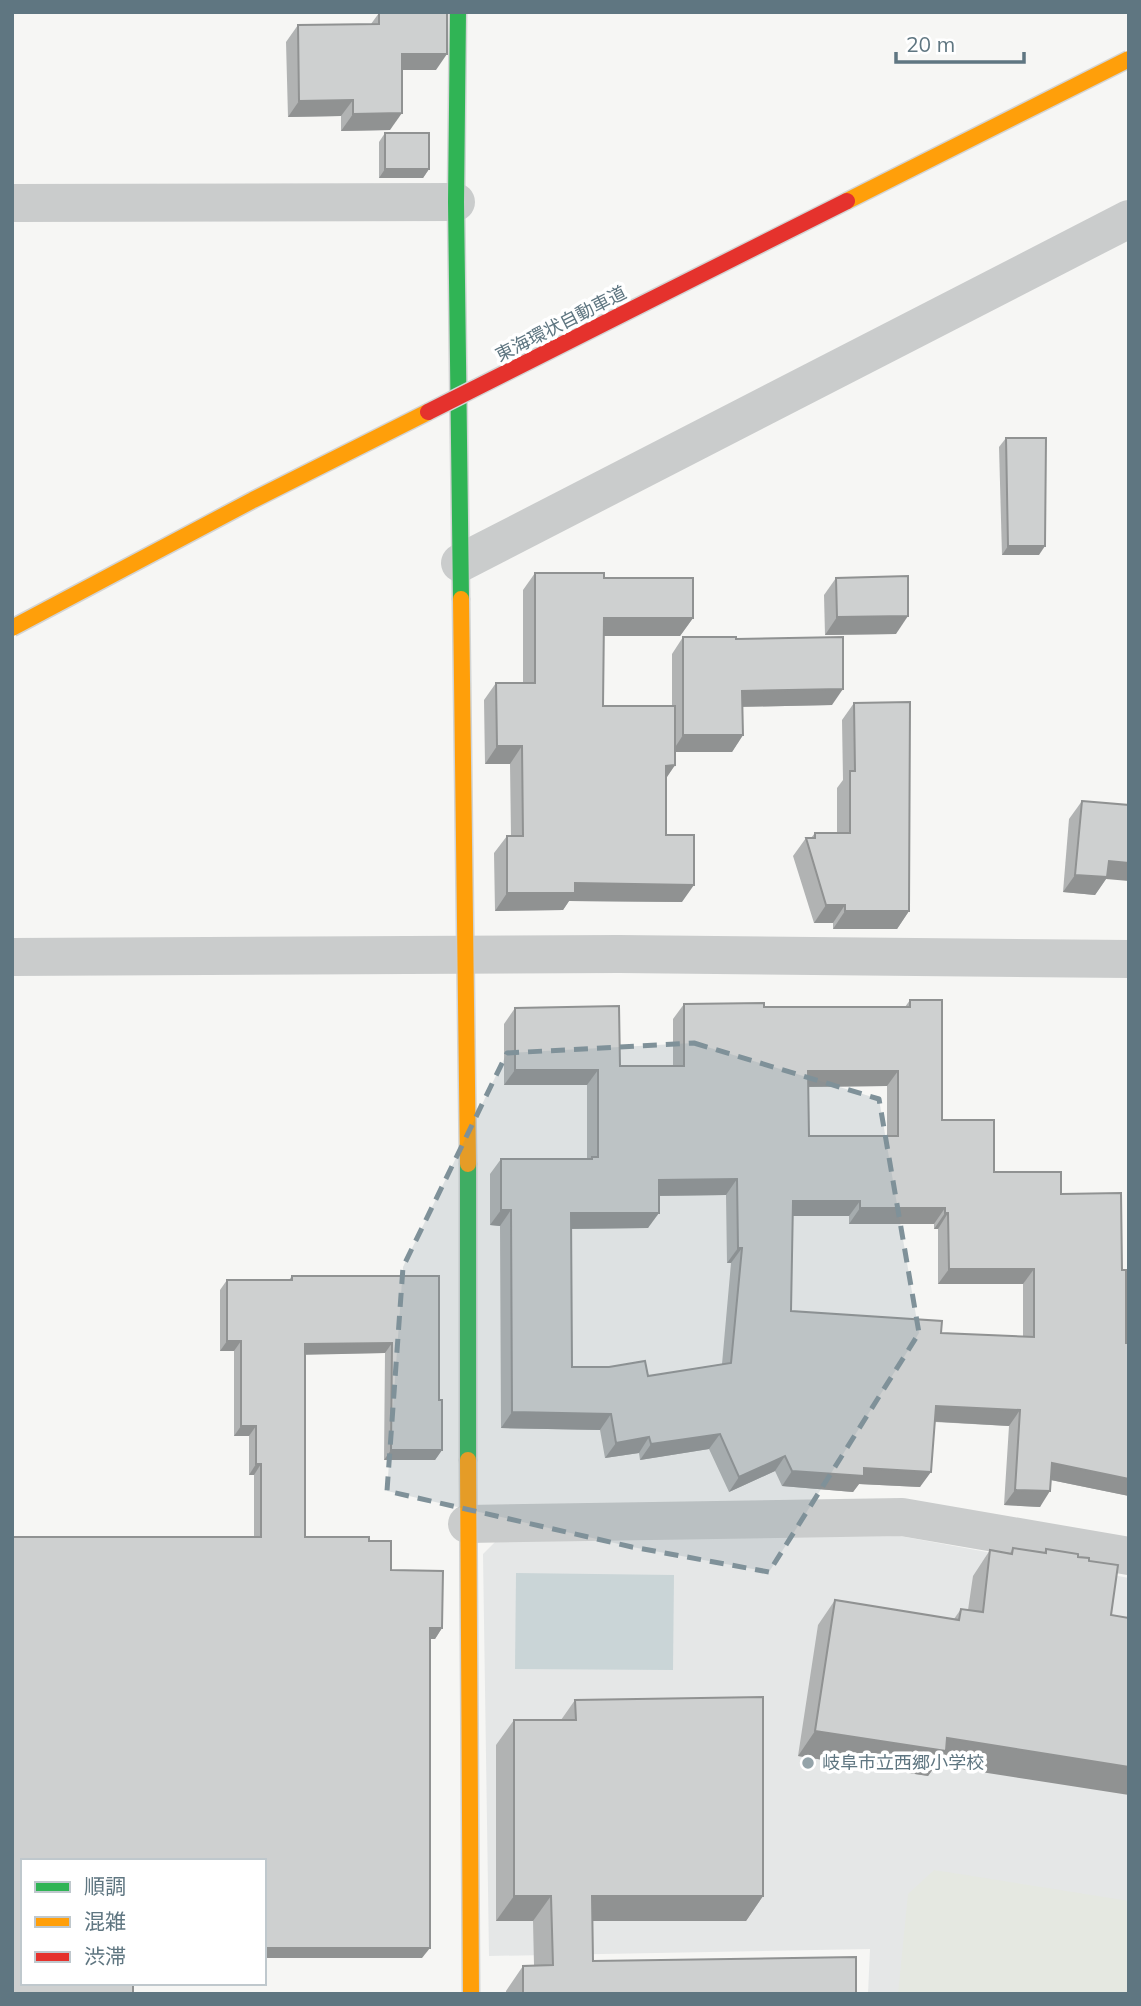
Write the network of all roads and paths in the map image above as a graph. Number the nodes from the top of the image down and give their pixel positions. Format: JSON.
{"nodes":[{"id":1,"x":458,"y":12,"type":"edge"},
{"id":2,"x":1129,"y":59,"type":"edge"},
{"id":3,"x":456,"y":202,"type":"junction"},
{"id":4,"x":12,"y":203,"type":"edge"},
{"id":5,"x":1129,"y":219,"type":"edge"},
{"id":6,"x":460,"y":563,"type":"junction"},
{"id":7,"x":12,"y":628,"type":"edge"},
{"id":8,"x":466,"y":955,"type":"junction"},
{"id":9,"x":12,"y":957,"type":"edge"},
{"id":10,"x":1129,"y":959,"type":"edge"},
{"id":11,"x":467,"y":1524,"type":"junction"},
{"id":12,"x":1129,"y":1556,"type":"edge"},
{"id":13,"x":471,"y":1994,"type":"edge"}],
"edges":[{"from":1,"to":3,"type":"main road"},
{"from":2,"to":7,"type":"main road","name":"東海環状自動車道","bridge":true},
{"from":3,"to":4,"type":"street"},
{"from":3,"to":6,"type":"main road"},
{"from":5,"to":6,"type":"street"},
{"from":6,"to":8,"type":"main road"},
{"from":8,"to":9,"type":"street"},
{"from":8,"to":10,"type":"street"},
{"from":8,"to":11,"type":"main road"},
{"from":11,"to":12,"type":"street"},
{"from":11,"to":13,"type":"main road"}]}
